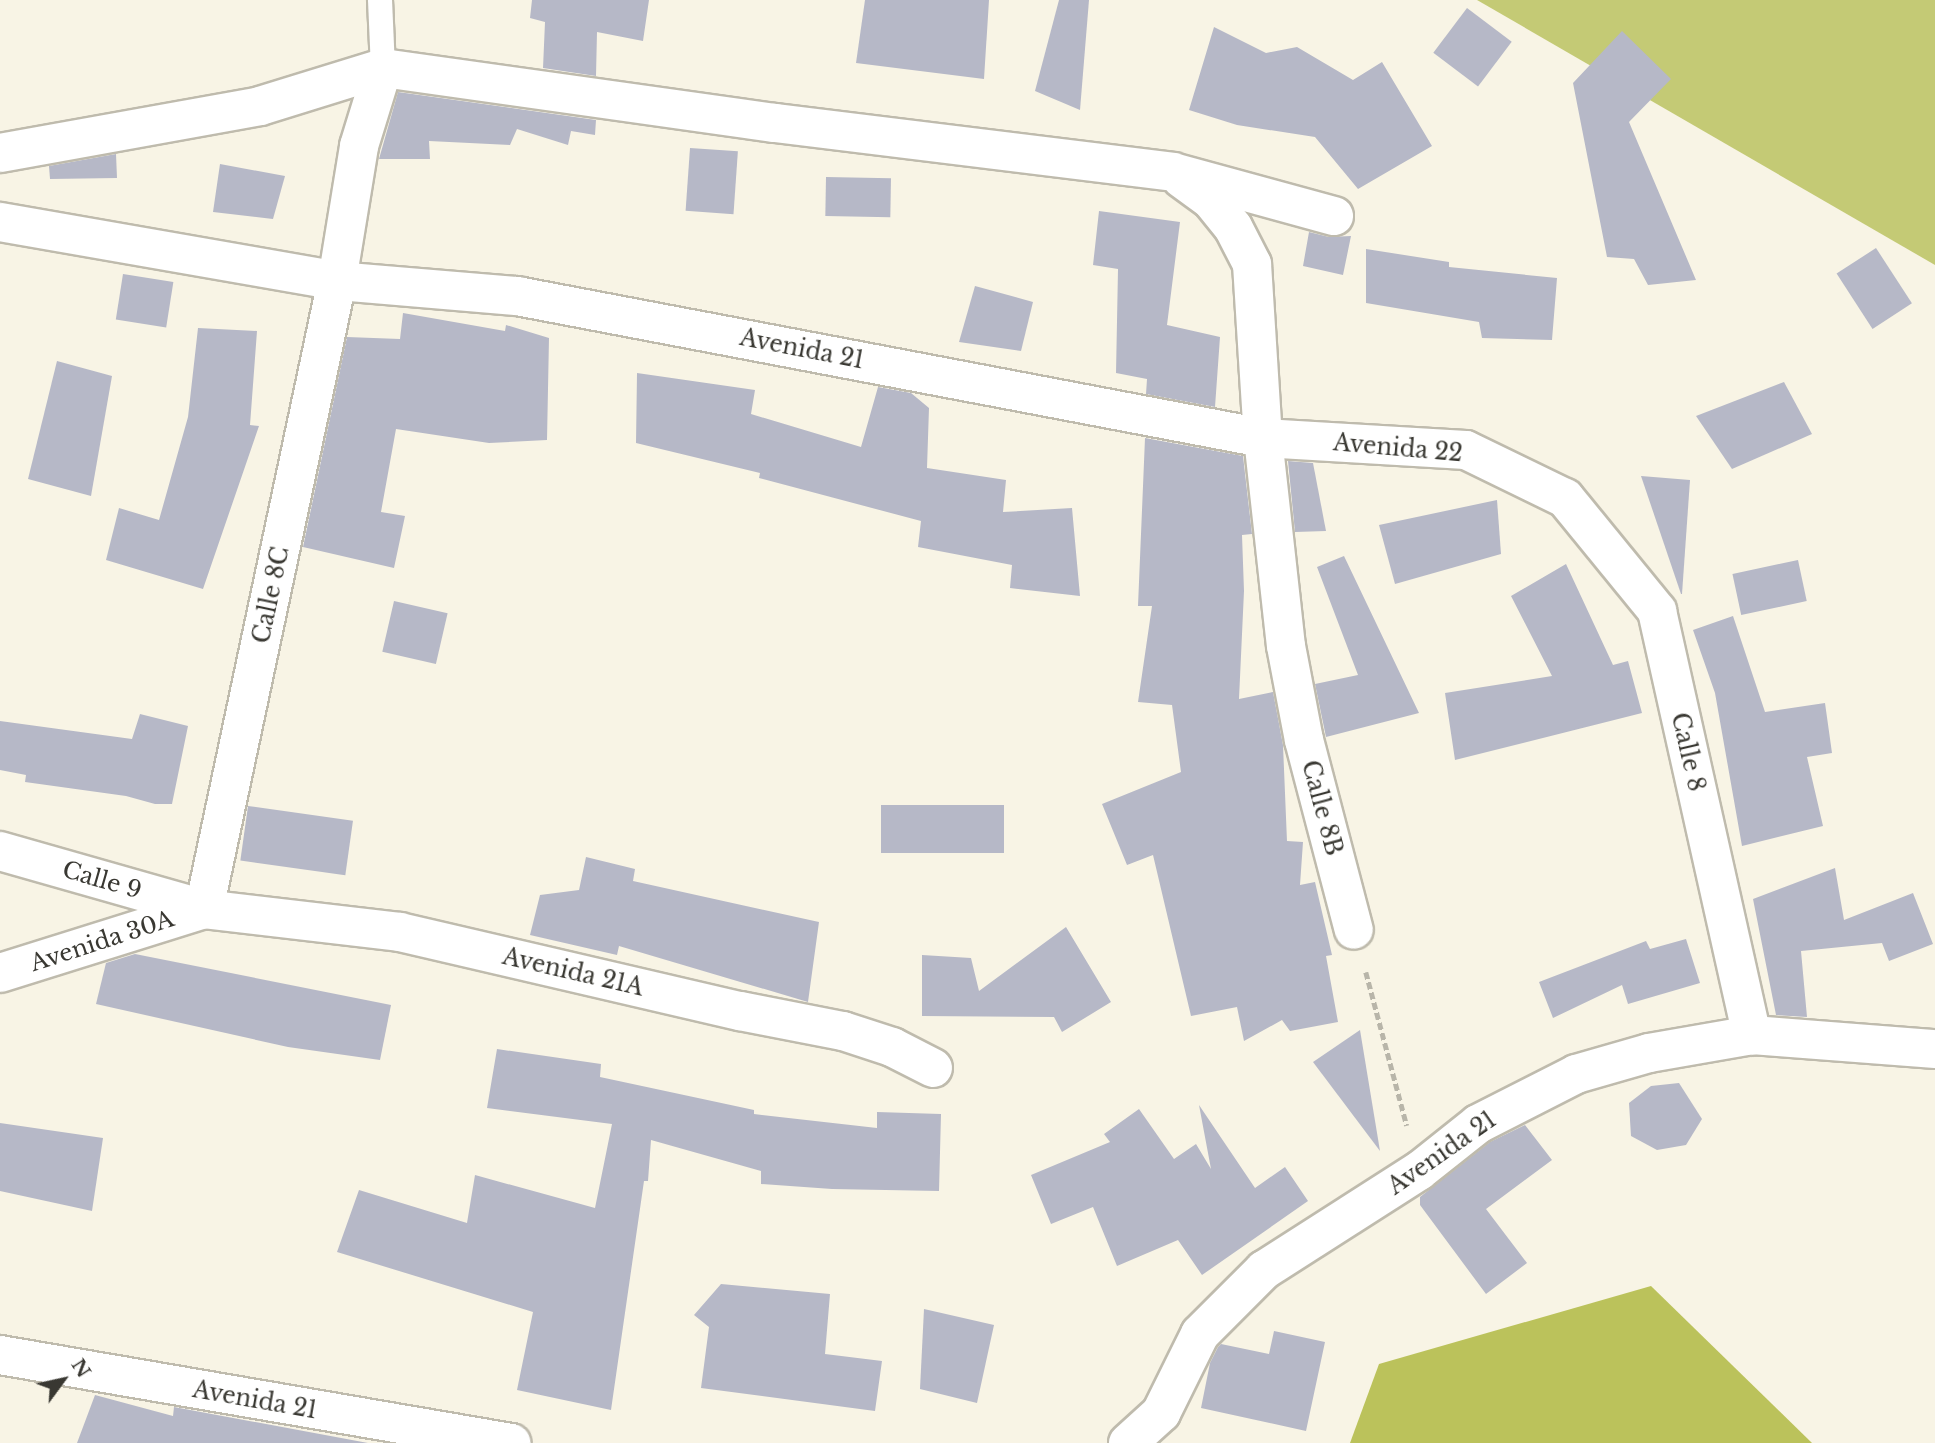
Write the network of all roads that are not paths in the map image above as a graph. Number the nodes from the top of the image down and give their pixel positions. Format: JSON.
{"nodes":[{"id":1,"x":380,"y":0,"type":"edge"},
{"id":2,"x":383,"y":68,"type":"junction"},
{"id":3,"x":0,"y":153,"type":"edge"},
{"id":4,"x":1173,"y":172,"type":"junction"},
{"id":5,"x":1334,"y":216,"type":"dead end"},
{"id":6,"x":0,"y":222,"type":"edge"},
{"id":7,"x":337,"y":281,"type":"junction"},
{"id":8,"x":1264,"y":438,"type":"junction"},
{"id":9,"x":1565,"y":498,"type":"joint"},
{"id":10,"x":0,"y":851,"type":"edge"},
{"id":11,"x":204,"y":909,"type":"junction"},
{"id":12,"x":1354,"y":930,"type":"road end"},
{"id":13,"x":0,"y":973,"type":"edge"},
{"id":14,"x":1752,"y":1035,"type":"junction"},
{"id":15,"x":1935,"y":1049,"type":"edge"},
{"id":16,"x":933,"y":1068,"type":"dead end"},
{"id":17,"x":0,"y":1355,"type":"edge"},
{"id":18,"x":439,"y":1437,"type":"edge"},
{"id":19,"x":511,"y":1443,"type":"edge"},
{"id":20,"x":1128,"y":1443,"type":"edge"}],
"edges":[{"from":1,"to":2,"type":"lane"},
{"from":2,"to":3,"type":"street"},
{"from":2,"to":4,"type":"street"},
{"from":2,"to":7,"type":"street","name":"Calle 8C"},
{"from":4,"to":5,"type":"street"},
{"from":4,"to":8,"type":"street","name":"Calle 8B"},
{"from":6,"to":7,"type":"street","name":"Avenida 21"},
{"from":7,"to":8,"type":"street","name":"Avenida 21"},
{"from":7,"to":11,"type":"street","name":"Calle 8C"},
{"from":8,"to":9,"type":"street","name":"Avenida 22"},
{"from":8,"to":12,"type":"street","name":"Calle 8B"},
{"from":9,"to":14,"type":"street","name":"Calle 8"},
{"from":10,"to":11,"type":"street","name":"Calle 9"},
{"from":11,"to":13,"type":"street","name":"Avenida 30A"},
{"from":11,"to":16,"type":"street","name":"Avenida 21A"},
{"from":14,"to":15,"type":"street","name":"Avenida 21"},
{"from":14,"to":20,"type":"street","name":"Avenida 21"},
{"from":17,"to":18,"type":"street","name":"Avenida 21"},
{"from":18,"to":19,"type":"street","name":"Avenida 21"}]}
